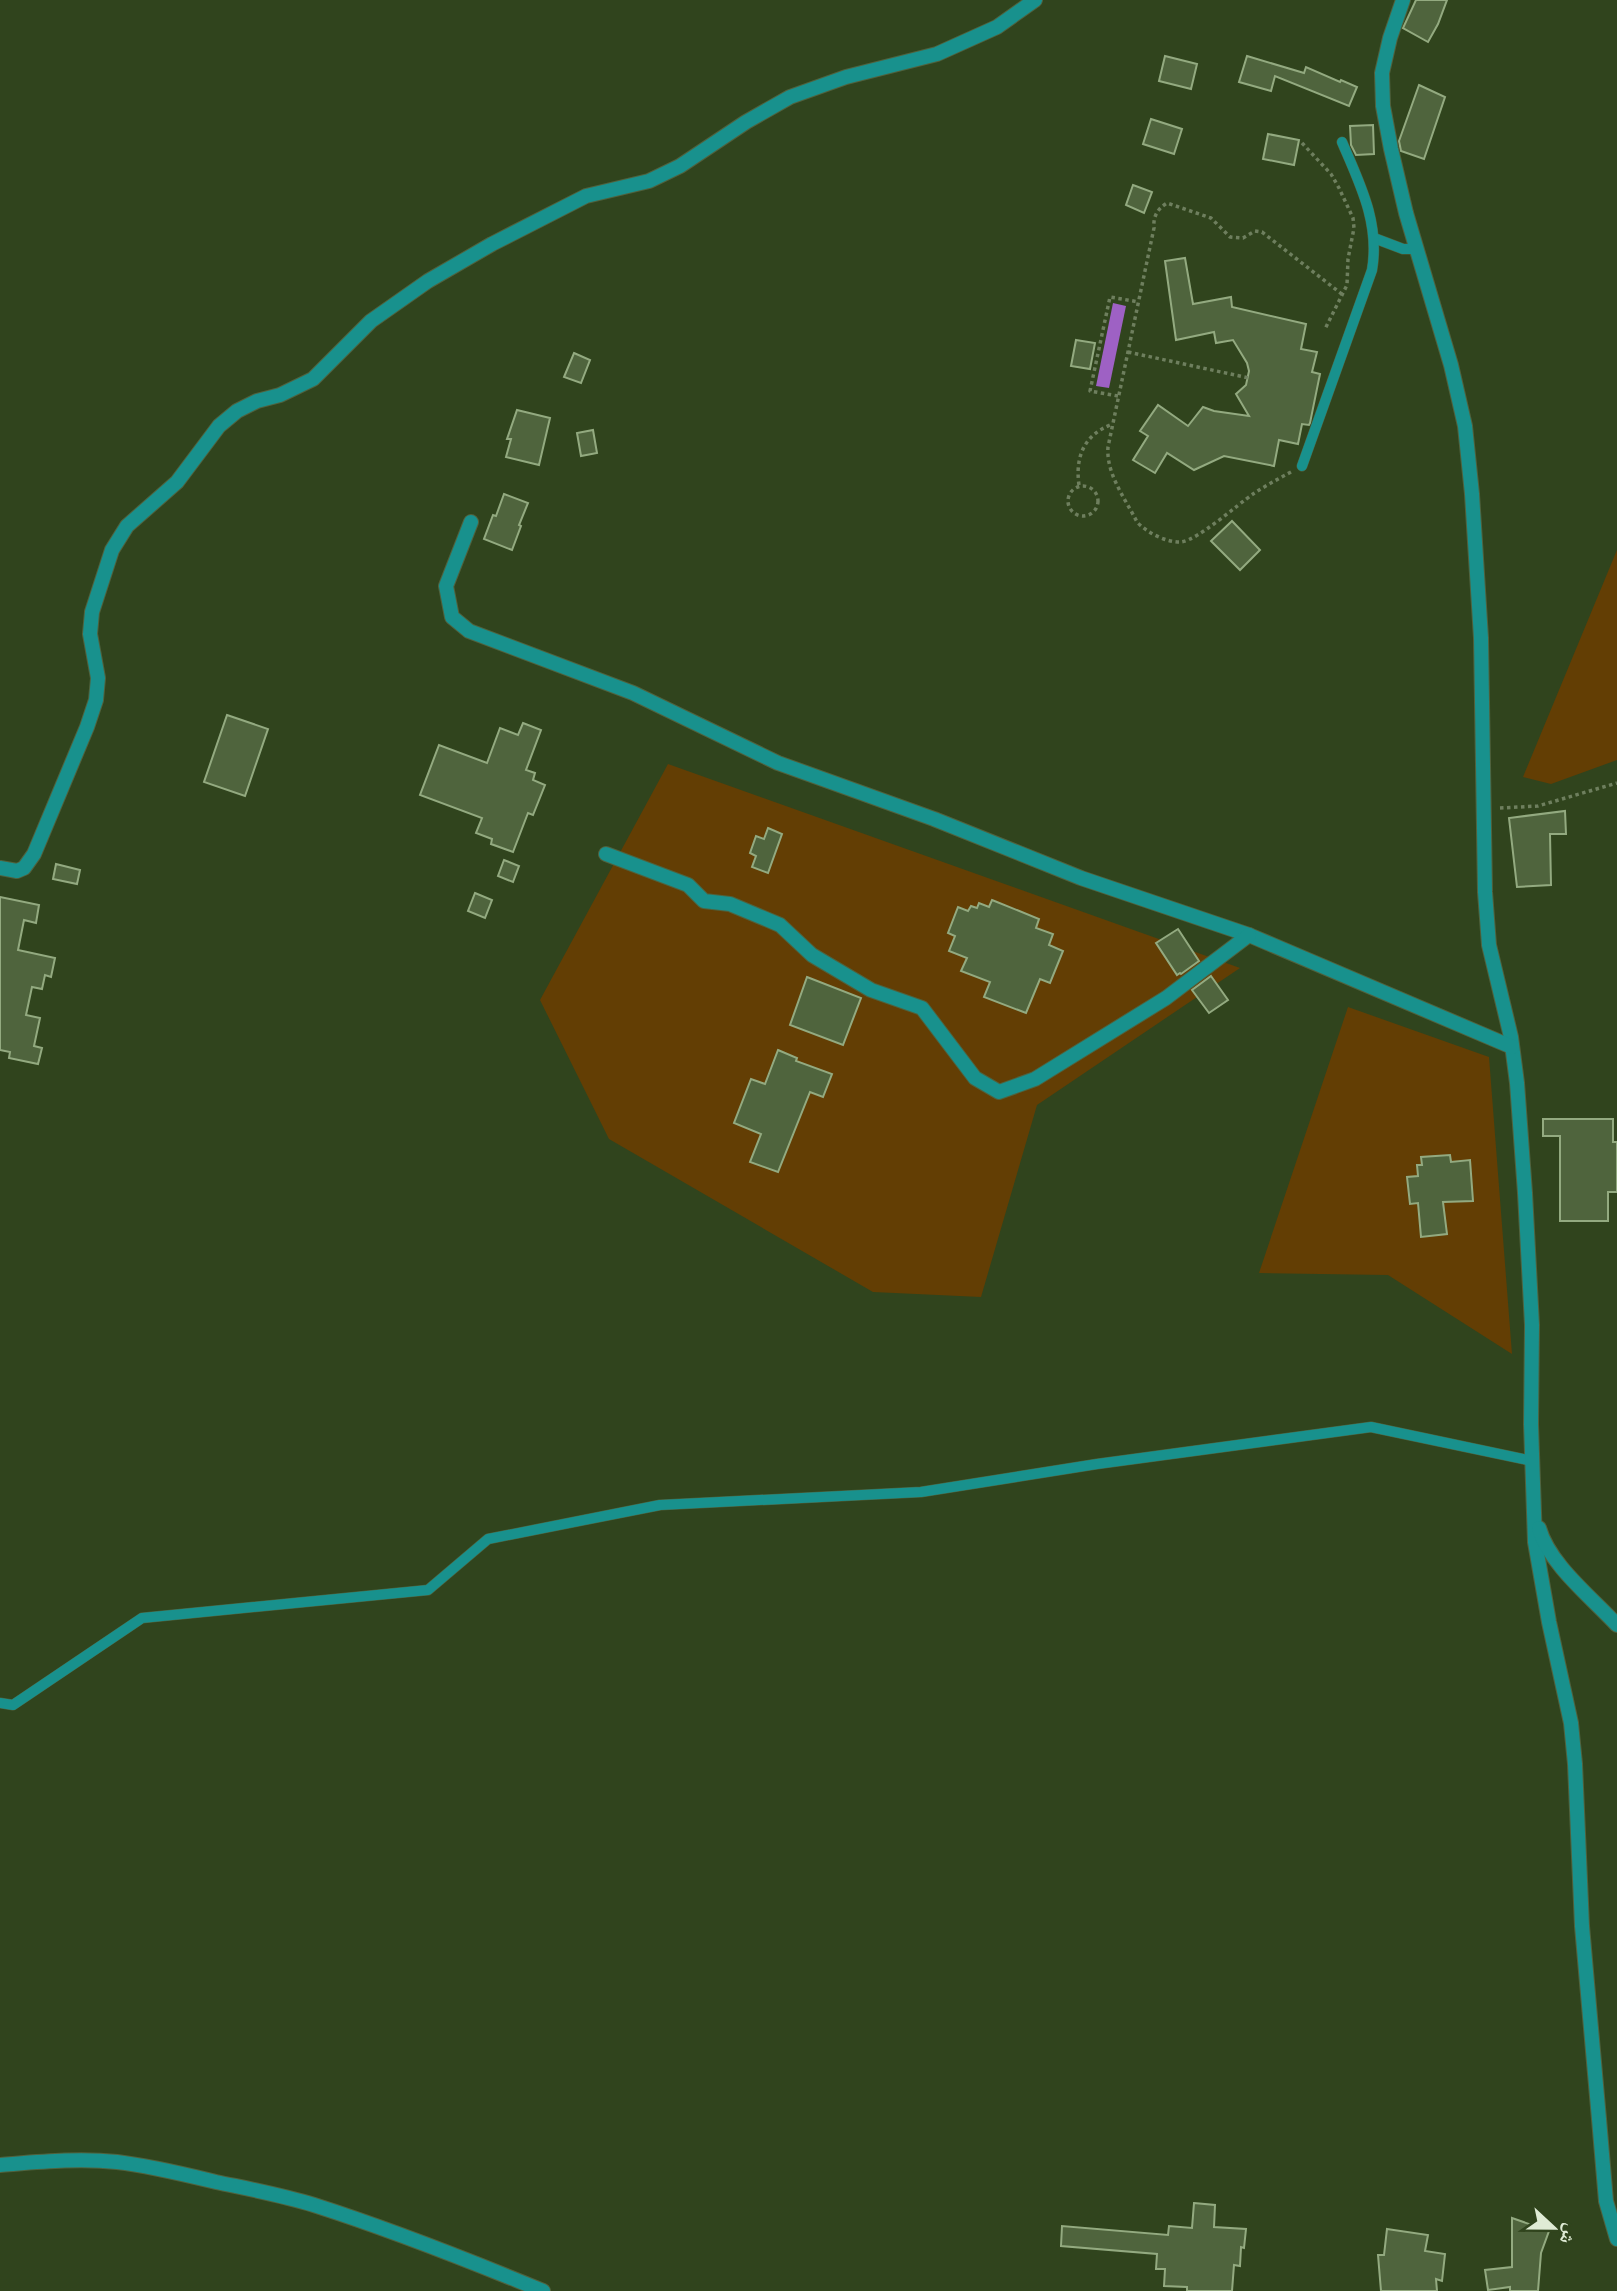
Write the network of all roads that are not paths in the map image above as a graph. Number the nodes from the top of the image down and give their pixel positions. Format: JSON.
{"nodes":[{"id":1,"x":1035,"y":0,"type":"edge"},
{"id":2,"x":1403,"y":0,"type":"edge"},
{"id":3,"x":1342,"y":142,"type":"dead end"},
{"id":4,"x":1374,"y":238,"type":"junction"},
{"id":5,"x":1416,"y":249,"type":"junction"},
{"id":6,"x":1302,"y":466,"type":"road end"},
{"id":7,"x":471,"y":522,"type":"dead end"},
{"id":8,"x":606,"y":854,"type":"dead end"},
{"id":9,"x":0,"y":867,"type":"edge"},
{"id":10,"x":1249,"y":935,"type":"junction"},
{"id":11,"x":1512,"y":1047,"type":"junction"},
{"id":12,"x":1532,"y":1461,"type":"junction"},
{"id":13,"x":1533,"y":1510,"type":"junction"},
{"id":14,"x":1617,"y":1625,"type":"edge"},
{"id":15,"x":0,"y":1703,"type":"edge"},
{"id":16,"x":0,"y":2165,"type":"edge"},
{"id":17,"x":1617,"y":2239,"type":"edge"},
{"id":18,"x":543,"y":2291,"type":"edge"}],
"edges":[{"from":1,"to":9,"type":"street"},
{"from":2,"to":5,"type":"street"},
{"from":3,"to":4,"type":"lane"},
{"from":4,"to":5,"type":"lane"},
{"from":4,"to":6,"type":"lane"},
{"from":5,"to":11,"type":"street"},
{"from":7,"to":10,"type":"street"},
{"from":8,"to":10,"type":"street"},
{"from":10,"to":11,"type":"street"},
{"from":11,"to":12,"type":"street"},
{"from":12,"to":13,"type":"street"},
{"from":12,"to":15,"type":"lane"},
{"from":13,"to":14,"type":"street"},
{"from":13,"to":17,"type":"street"},
{"from":16,"to":18,"type":"street"}]}
